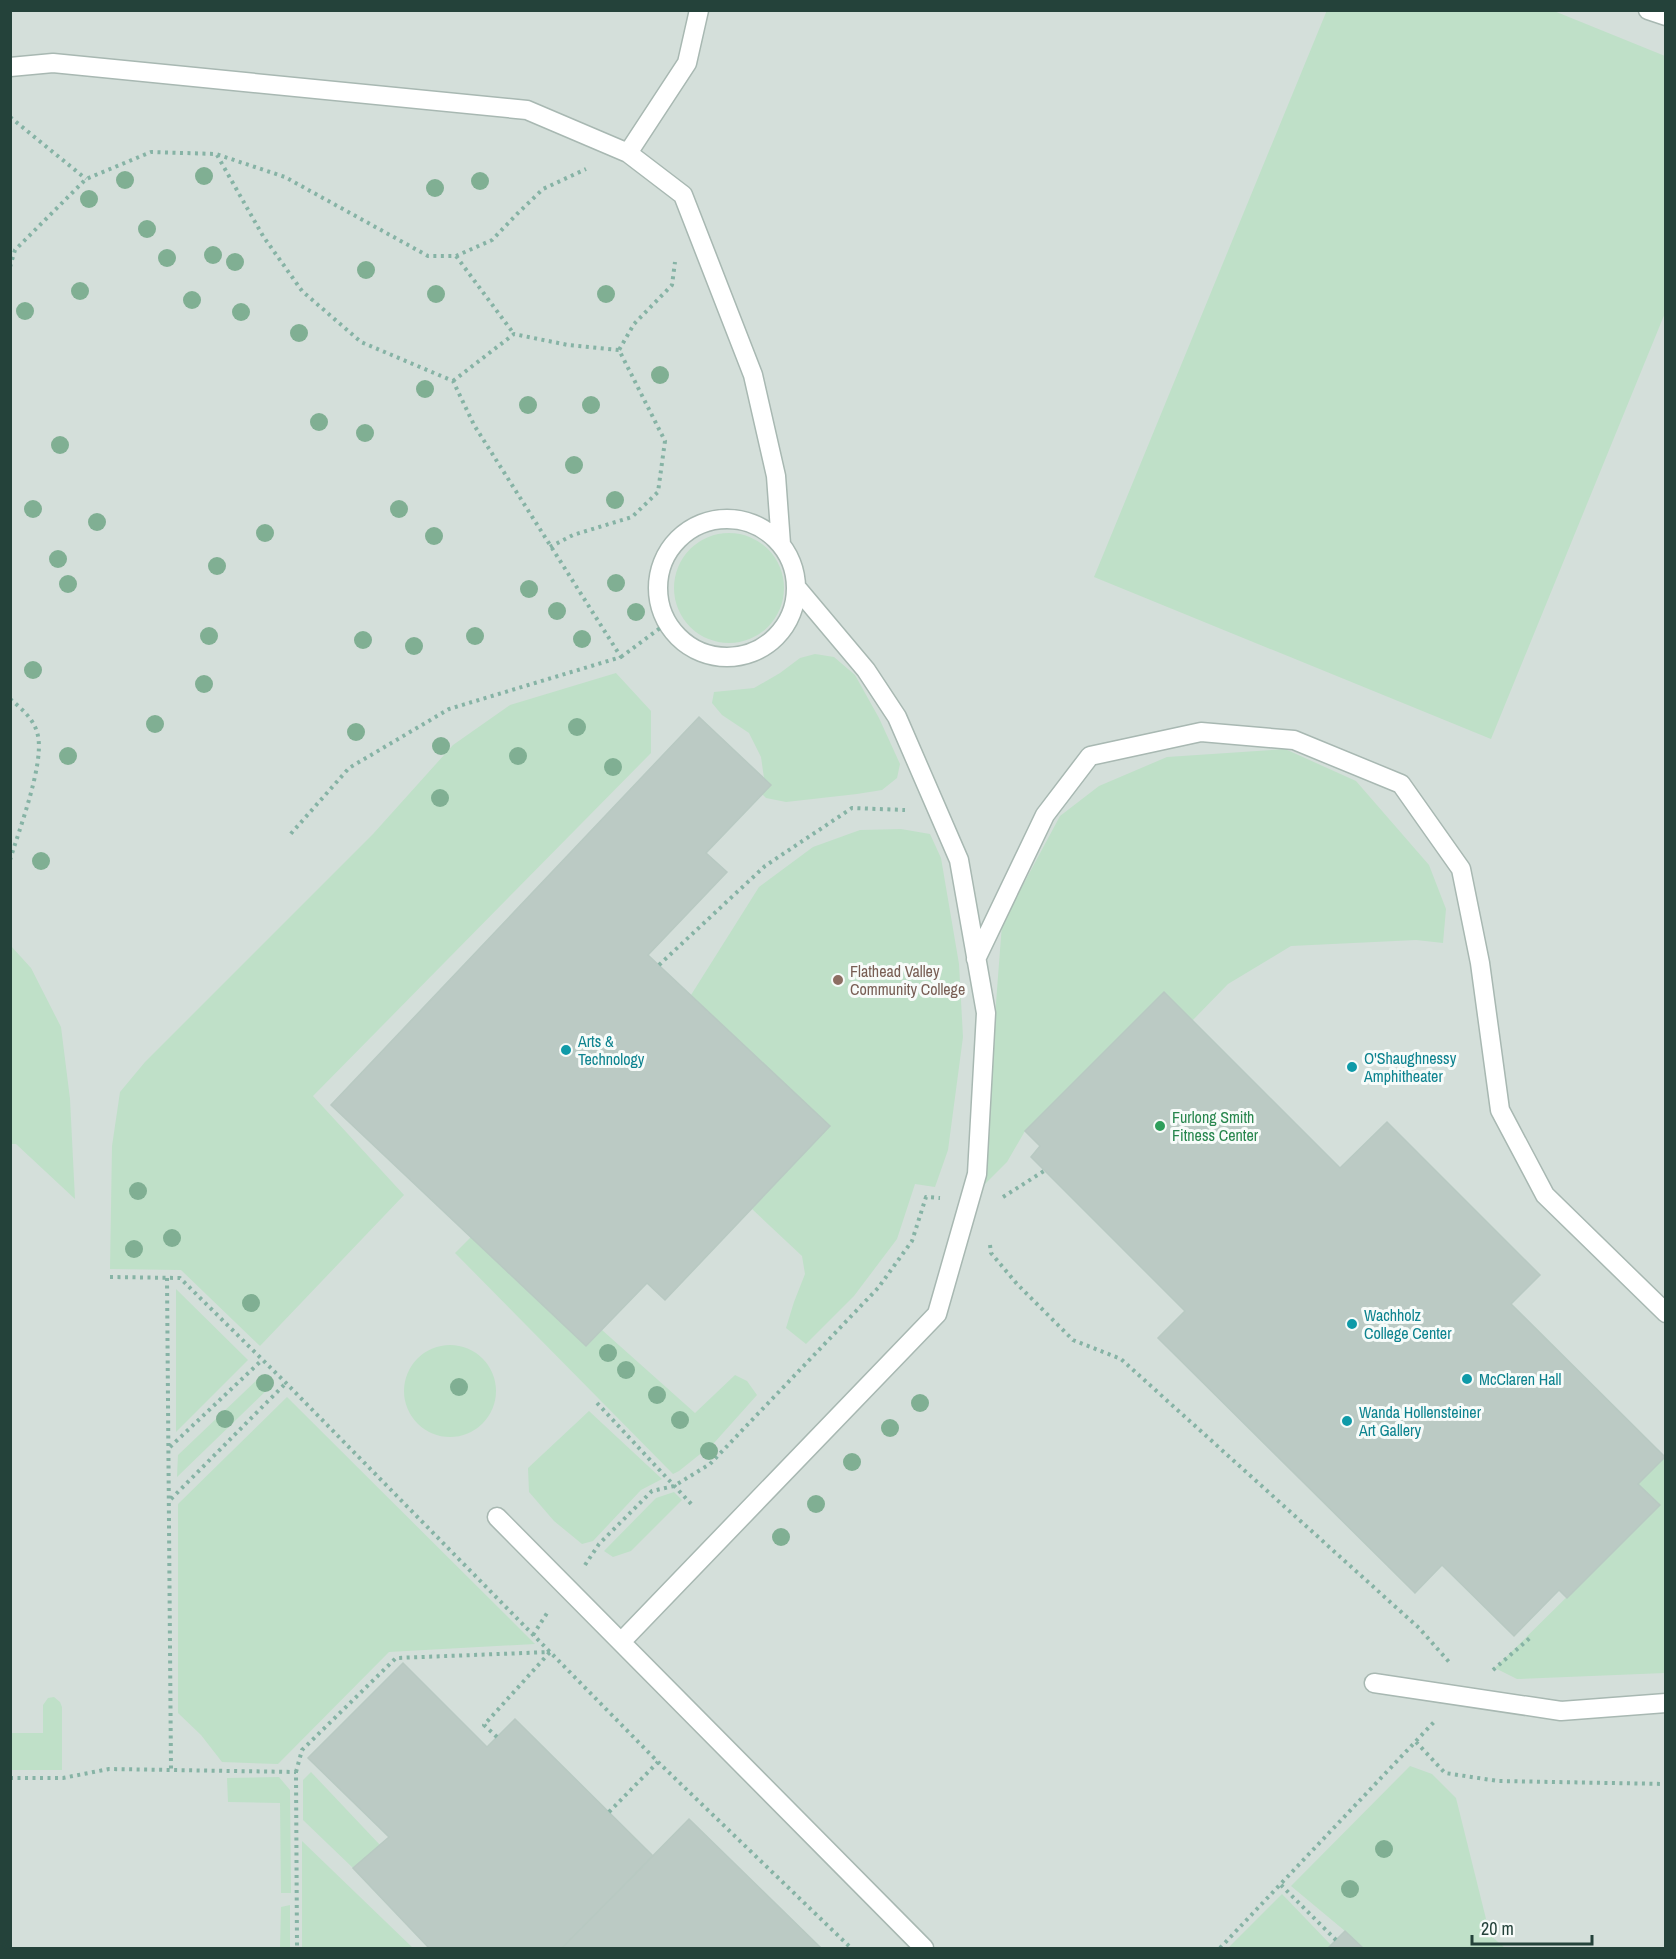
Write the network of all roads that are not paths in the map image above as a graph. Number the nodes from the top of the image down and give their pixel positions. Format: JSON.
{"nodes":[{"id":1,"x":699,"y":10,"type":"edge"},
{"id":2,"x":1648,"y":10,"type":"edge"},
{"id":3,"x":1665,"y":16,"type":"edge"},
{"id":4,"x":10,"y":67,"type":"edge"},
{"id":5,"x":628,"y":153,"type":"junction"},
{"id":6,"x":781,"y":544,"type":"junction"},
{"id":7,"x":797,"y":588,"type":"junction"},
{"id":8,"x":976,"y":959,"type":"junction"},
{"id":9,"x":1665,"y":1313,"type":"edge"},
{"id":10,"x":496,"y":1516,"type":"dead end"},
{"id":11,"x":621,"y":1642,"type":"junction"},
{"id":12,"x":1374,"y":1683,"type":"dead end"},
{"id":13,"x":1665,"y":1703,"type":"edge"},
{"id":14,"x":924,"y":1948,"type":"edge"}],
"edges":[{"from":1,"to":5,"type":"lane"},
{"from":2,"to":3,"type":"lane"},
{"from":4,"to":5,"type":"lane"},
{"from":5,"to":6,"type":"lane"},
{"from":6,"to":7,"type":"lane"},
{"from":6,"to":7,"type":"lane"},
{"from":7,"to":8,"type":"lane"},
{"from":8,"to":9,"type":"lane"},
{"from":8,"to":11,"type":"lane"},
{"from":10,"to":11,"type":"lane"},
{"from":11,"to":14,"type":"lane"},
{"from":12,"to":13,"type":"lane"}]}
